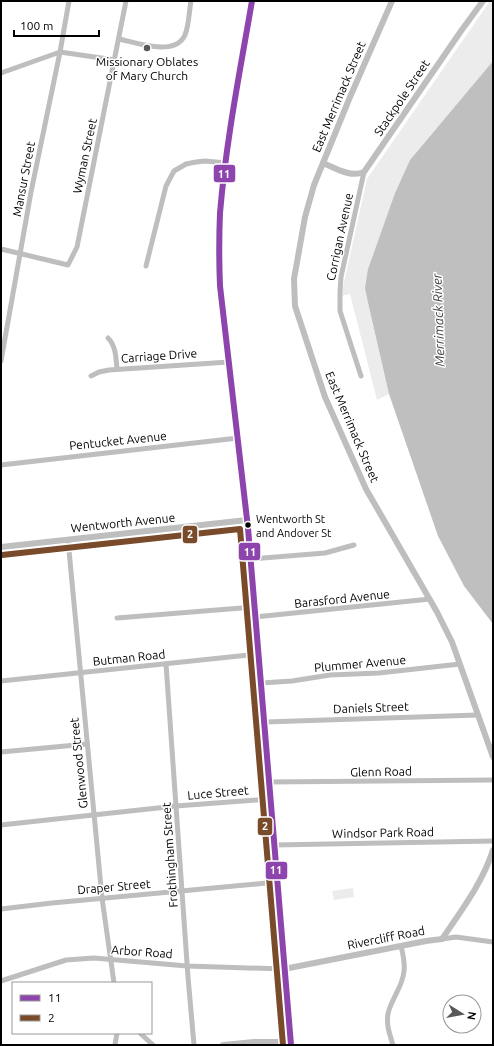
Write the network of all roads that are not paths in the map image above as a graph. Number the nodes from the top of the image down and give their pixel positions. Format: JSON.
{"nodes":[{"id":1,"x":69,"y":1,"type":"edge"},
{"id":2,"x":126,"y":1,"type":"edge"},
{"id":3,"x":191,"y":1,"type":"edge"},
{"id":4,"x":252,"y":1,"type":"edge"},
{"id":5,"x":392,"y":1,"type":"edge"},
{"id":6,"x":483,"y":1,"type":"edge"},
{"id":7,"x":119,"y":40,"type":"junction"},
{"id":8,"x":60,"y":52,"type":"junction"},
{"id":9,"x":115,"y":60,"type":"junction"},
{"id":10,"x":1,"y":72,"type":"edge"},
{"id":11,"x":226,"y":163,"type":"junction"},
{"id":12,"x":323,"y":163,"type":"junction"},
{"id":13,"x":364,"y":172,"type":"junction"},
{"id":14,"x":1,"y":248,"type":"edge"},
{"id":15,"x":20,"y":253,"type":"junction"},
{"id":16,"x":146,"y":266,"type":"dead end"},
{"id":17,"x":108,"y":338,"type":"dead end"},
{"id":18,"x":1,"y":361,"type":"edge"},
{"id":19,"x":229,"y":362,"type":"junction"},
{"id":20,"x":117,"y":369,"type":"junction"},
{"id":21,"x":91,"y":376,"type":"dead end"},
{"id":22,"x":361,"y":376,"type":"dead end"},
{"id":23,"x":238,"y":438,"type":"junction"},
{"id":24,"x":1,"y":465,"type":"edge"},
{"id":25,"x":247,"y":520,"type":"junction"},
{"id":26,"x":68,"y":540,"type":"junction"},
{"id":27,"x":354,"y":545,"type":"dead end"},
{"id":28,"x":1,"y":547,"type":"edge"},
{"id":29,"x":250,"y":559,"type":"junction"},
{"id":30,"x":430,"y":599,"type":"junction"},
{"id":31,"x":254,"y":607,"type":"junction"},
{"id":32,"x":255,"y":617,"type":"junction"},
{"id":33,"x":117,"y":618,"type":"dead end"},
{"id":34,"x":259,"y":654,"type":"junction"},
{"id":35,"x":166,"y":664,"type":"junction"},
{"id":36,"x":460,"y":664,"type":"junction"},
{"id":37,"x":80,"y":673,"type":"junction"},
{"id":38,"x":1,"y":681,"type":"edge"},
{"id":39,"x":261,"y":683,"type":"junction"},
{"id":40,"x":478,"y":714,"type":"junction"},
{"id":41,"x":265,"y":722,"type":"junction"},
{"id":42,"x":87,"y":744,"type":"junction"},
{"id":43,"x":1,"y":752,"type":"edge"},
{"id":44,"x":493,"y":757,"type":"edge"},
{"id":45,"x":493,"y":780,"type":"edge"},
{"id":46,"x":269,"y":782,"type":"junction"},
{"id":47,"x":271,"y":798,"type":"junction"},
{"id":48,"x":176,"y":806,"type":"junction"},
{"id":49,"x":94,"y":815,"type":"junction"},
{"id":50,"x":1,"y":825,"type":"edge"},
{"id":51,"x":493,"y":841,"type":"edge"},
{"id":52,"x":274,"y":845,"type":"junction"},
{"id":53,"x":493,"y":850,"type":"edge"},
{"id":54,"x":277,"y":882,"type":"junction"},
{"id":55,"x":182,"y":891,"type":"junction"},
{"id":56,"x":102,"y":898,"type":"junction"},
{"id":57,"x":1,"y":909,"type":"edge"},
{"id":58,"x":442,"y":939,"type":"junction"},
{"id":59,"x":493,"y":942,"type":"edge"},
{"id":60,"x":401,"y":946,"type":"junction"},
{"id":61,"x":112,"y":960,"type":"junction"},
{"id":62,"x":187,"y":966,"type":"junction"},
{"id":63,"x":284,"y":969,"type":"junction"},
{"id":64,"x":1,"y":981,"type":"edge"},
{"id":65,"x":114,"y":982,"type":"edge"},
{"id":66,"x":117,"y":1034,"type":"edge"},
{"id":67,"x":141,"y":1034,"type":"edge"},
{"id":68,"x":291,"y":1044,"type":"edge"},
{"id":69,"x":115,"y":1045,"type":"edge"},
{"id":70,"x":153,"y":1045,"type":"edge"},
{"id":71,"x":194,"y":1045,"type":"edge"},
{"id":72,"x":223,"y":1045,"type":"edge"},
{"id":73,"x":393,"y":1045,"type":"edge"}],
"edges":[{"from":1,"to":8,"type":"street","name":"Mansur Street"},
{"from":2,"to":7,"type":"street","name":"Wyman Street"},
{"from":3,"to":7,"type":"street"},
{"from":4,"to":11,"type":"main road"},
{"from":5,"to":12,"type":"street","name":"East Merrimack Street"},
{"from":6,"to":13,"type":"street","name":"Stackpole Street"},
{"from":7,"to":9,"type":"street","name":"Wyman Street"},
{"from":8,"to":9,"type":"street"},
{"from":8,"to":10,"type":"street"},
{"from":8,"to":15,"type":"street","name":"Mansur Street"},
{"from":9,"to":15,"type":"street","name":"Wyman Street"},
{"from":11,"to":16,"type":"street"},
{"from":11,"to":19,"type":"main road"},
{"from":12,"to":13,"type":"street"},
{"from":12,"to":30,"type":"street","name":"East Merrimack Street"},
{"from":13,"to":22,"type":"street","name":"Corrigan Avenue"},
{"from":14,"to":15,"type":"street"},
{"from":15,"to":18,"type":"street","name":"Mansur Street"},
{"from":17,"to":20,"type":"street"},
{"from":19,"to":20,"type":"street","name":"Carriage Drive"},
{"from":19,"to":23,"type":"main road"},
{"from":20,"to":21,"type":"street","name":"Carriage Drive"},
{"from":23,"to":24,"type":"street","name":"Pentucket Avenue"},
{"from":23,"to":25,"type":"main road"},
{"from":25,"to":26,"type":"street","name":"Wentworth Avenue"},
{"from":25,"to":29,"type":"main road"},
{"from":26,"to":28,"type":"street","name":"Wentworth Avenue"},
{"from":26,"to":37,"type":"street","name":"Glenwood Street"},
{"from":27,"to":29,"type":"street"},
{"from":29,"to":31,"type":"main road"},
{"from":30,"to":32,"type":"street","name":"Barasford Avenue"},
{"from":30,"to":36,"type":"street","name":"East Merrimack Street"},
{"from":31,"to":32,"type":"main road"},
{"from":31,"to":33,"type":"street"},
{"from":32,"to":34,"type":"main road"},
{"from":34,"to":35,"type":"street","name":"Butman Road"},
{"from":34,"to":39,"type":"main road"},
{"from":35,"to":37,"type":"street","name":"Butman Road"},
{"from":35,"to":48,"type":"street","name":"Frothingham Street"},
{"from":36,"to":39,"type":"street","name":"Plummer Avenue"},
{"from":36,"to":40,"type":"street","name":"East Merrimack Street"},
{"from":37,"to":38,"type":"street","name":"Butman Road"},
{"from":37,"to":42,"type":"street","name":"Glenwood Street"},
{"from":39,"to":41,"type":"main road"},
{"from":40,"to":41,"type":"street","name":"Daniels Street"},
{"from":40,"to":44,"type":"street","name":"East Merrimack Street"},
{"from":41,"to":46,"type":"main road"},
{"from":42,"to":43,"type":"street"},
{"from":42,"to":49,"type":"street","name":"Glenwood Street"},
{"from":45,"to":46,"type":"street","name":"Glenn Road"},
{"from":46,"to":47,"type":"main road"},
{"from":47,"to":48,"type":"street","name":"Luce Street"},
{"from":47,"to":52,"type":"main road"},
{"from":48,"to":49,"type":"street","name":"Luce Street"},
{"from":48,"to":55,"type":"street","name":"Frothingham Street"},
{"from":49,"to":50,"type":"street","name":"Luce Street"},
{"from":49,"to":56,"type":"street","name":"Glenwood Street"},
{"from":51,"to":52,"type":"street","name":"Windsor Park Road"},
{"from":52,"to":54,"type":"main road"},
{"from":53,"to":58,"type":"street"},
{"from":54,"to":55,"type":"street","name":"Draper Street"},
{"from":54,"to":63,"type":"main road"},
{"from":55,"to":56,"type":"street","name":"Draper Street"},
{"from":55,"to":62,"type":"street","name":"Frothingham Street"},
{"from":56,"to":57,"type":"street","name":"Draper Street"},
{"from":56,"to":61,"type":"street","name":"Glenwood Street"},
{"from":58,"to":59,"type":"street","name":"Rivercliff Road"},
{"from":58,"to":60,"type":"street","name":"Rivercliff Road"},
{"from":60,"to":63,"type":"street","name":"Rivercliff Road"},
{"from":60,"to":73,"type":"street"},
{"from":61,"to":62,"type":"street","name":"Arbor Road"},
{"from":61,"to":64,"type":"street","name":"Arbor Road"},
{"from":61,"to":65,"type":"street","name":"Glenwood Street"},
{"from":62,"to":63,"type":"street","name":"Arbor Road"},
{"from":62,"to":71,"type":"street","name":"Frothingham Street"},
{"from":63,"to":68,"type":"main road"},
{"from":66,"to":69,"type":"street"},
{"from":67,"to":70,"type":"street"},
{"from":68,"to":72,"type":"street"}]}
